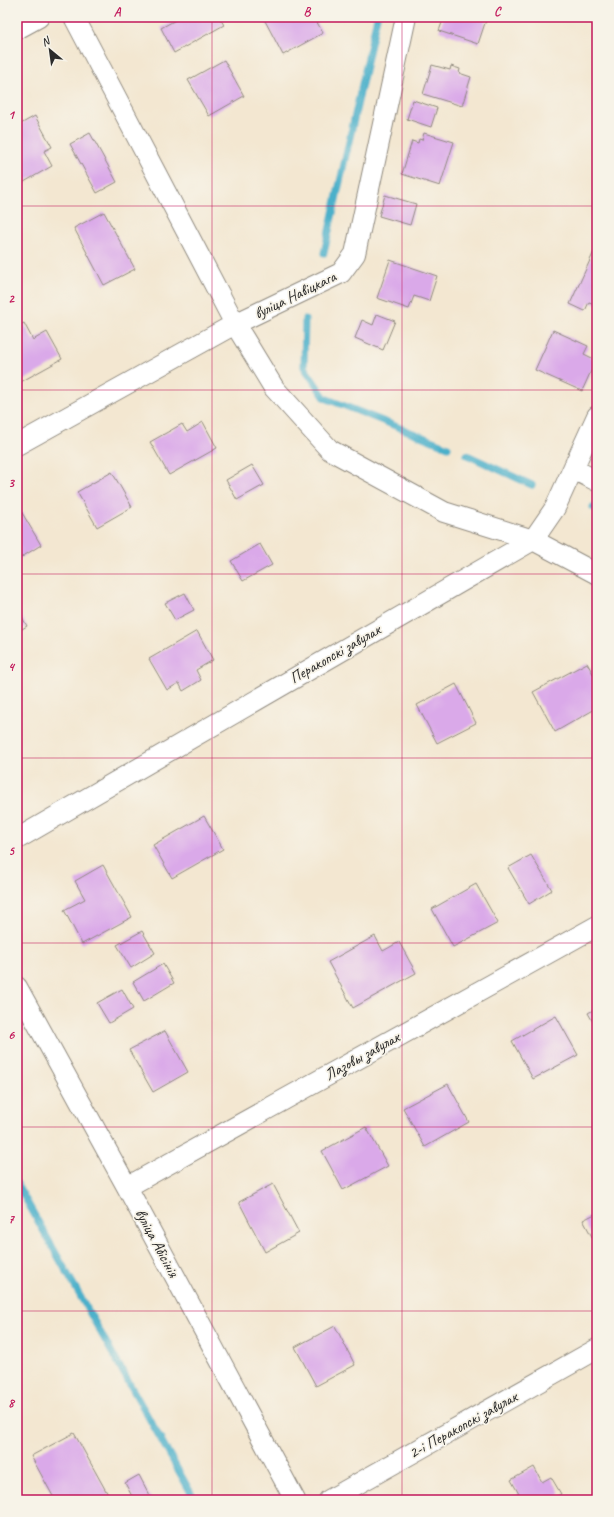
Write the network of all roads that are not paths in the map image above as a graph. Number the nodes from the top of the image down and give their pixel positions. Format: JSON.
{"nodes":[{"id":1,"x":39,"y":17,"type":"edge"},
{"id":2,"x":74,"y":17,"type":"edge"},
{"id":3,"x":406,"y":17,"type":"edge"},
{"id":4,"x":17,"y":29,"type":"edge"},
{"id":5,"x":235,"y":324,"type":"junction"},
{"id":6,"x":597,"y":416,"type":"edge"},
{"id":7,"x":17,"y":444,"type":"edge"},
{"id":8,"x":573,"y":469,"type":"junction"},
{"id":9,"x":597,"y":481,"type":"edge"},
{"id":10,"x":532,"y":540,"type":"junction"},
{"id":11,"x":597,"y":574,"type":"edge"},
{"id":12,"x":17,"y":839,"type":"edge"},
{"id":13,"x":597,"y":926,"type":"edge"},
{"id":14,"x":17,"y":987,"type":"edge"},
{"id":15,"x":128,"y":1187,"type":"junction"},
{"id":16,"x":597,"y":1349,"type":"edge"},
{"id":17,"x":295,"y":1500,"type":"edge"},
{"id":18,"x":329,"y":1500,"type":"edge"}],
"edges":[{"from":1,"to":4,"type":"street"},
{"from":2,"to":5,"type":"street"},
{"from":3,"to":5,"type":"street","name":"вуліца Навіцкага"},
{"from":5,"to":7,"type":"street","name":"вуліца Навіцкага"},
{"from":5,"to":10,"type":"street"},
{"from":6,"to":8,"type":"street","name":"Перакопскі завулак"},
{"from":8,"to":9,"type":"street"},
{"from":8,"to":10,"type":"street","name":"Перакопскі завулак"},
{"from":10,"to":11,"type":"street"},
{"from":10,"to":12,"type":"street","name":"Перакопскі завулак"},
{"from":13,"to":15,"type":"street","name":"Лазовы завулак"},
{"from":14,"to":15,"type":"street","name":"вуліца Абісінія"},
{"from":15,"to":17,"type":"street","name":"вуліца Абісінія"},
{"from":16,"to":18,"type":"street","name":"2-і Перакопскі завулак"}]}
